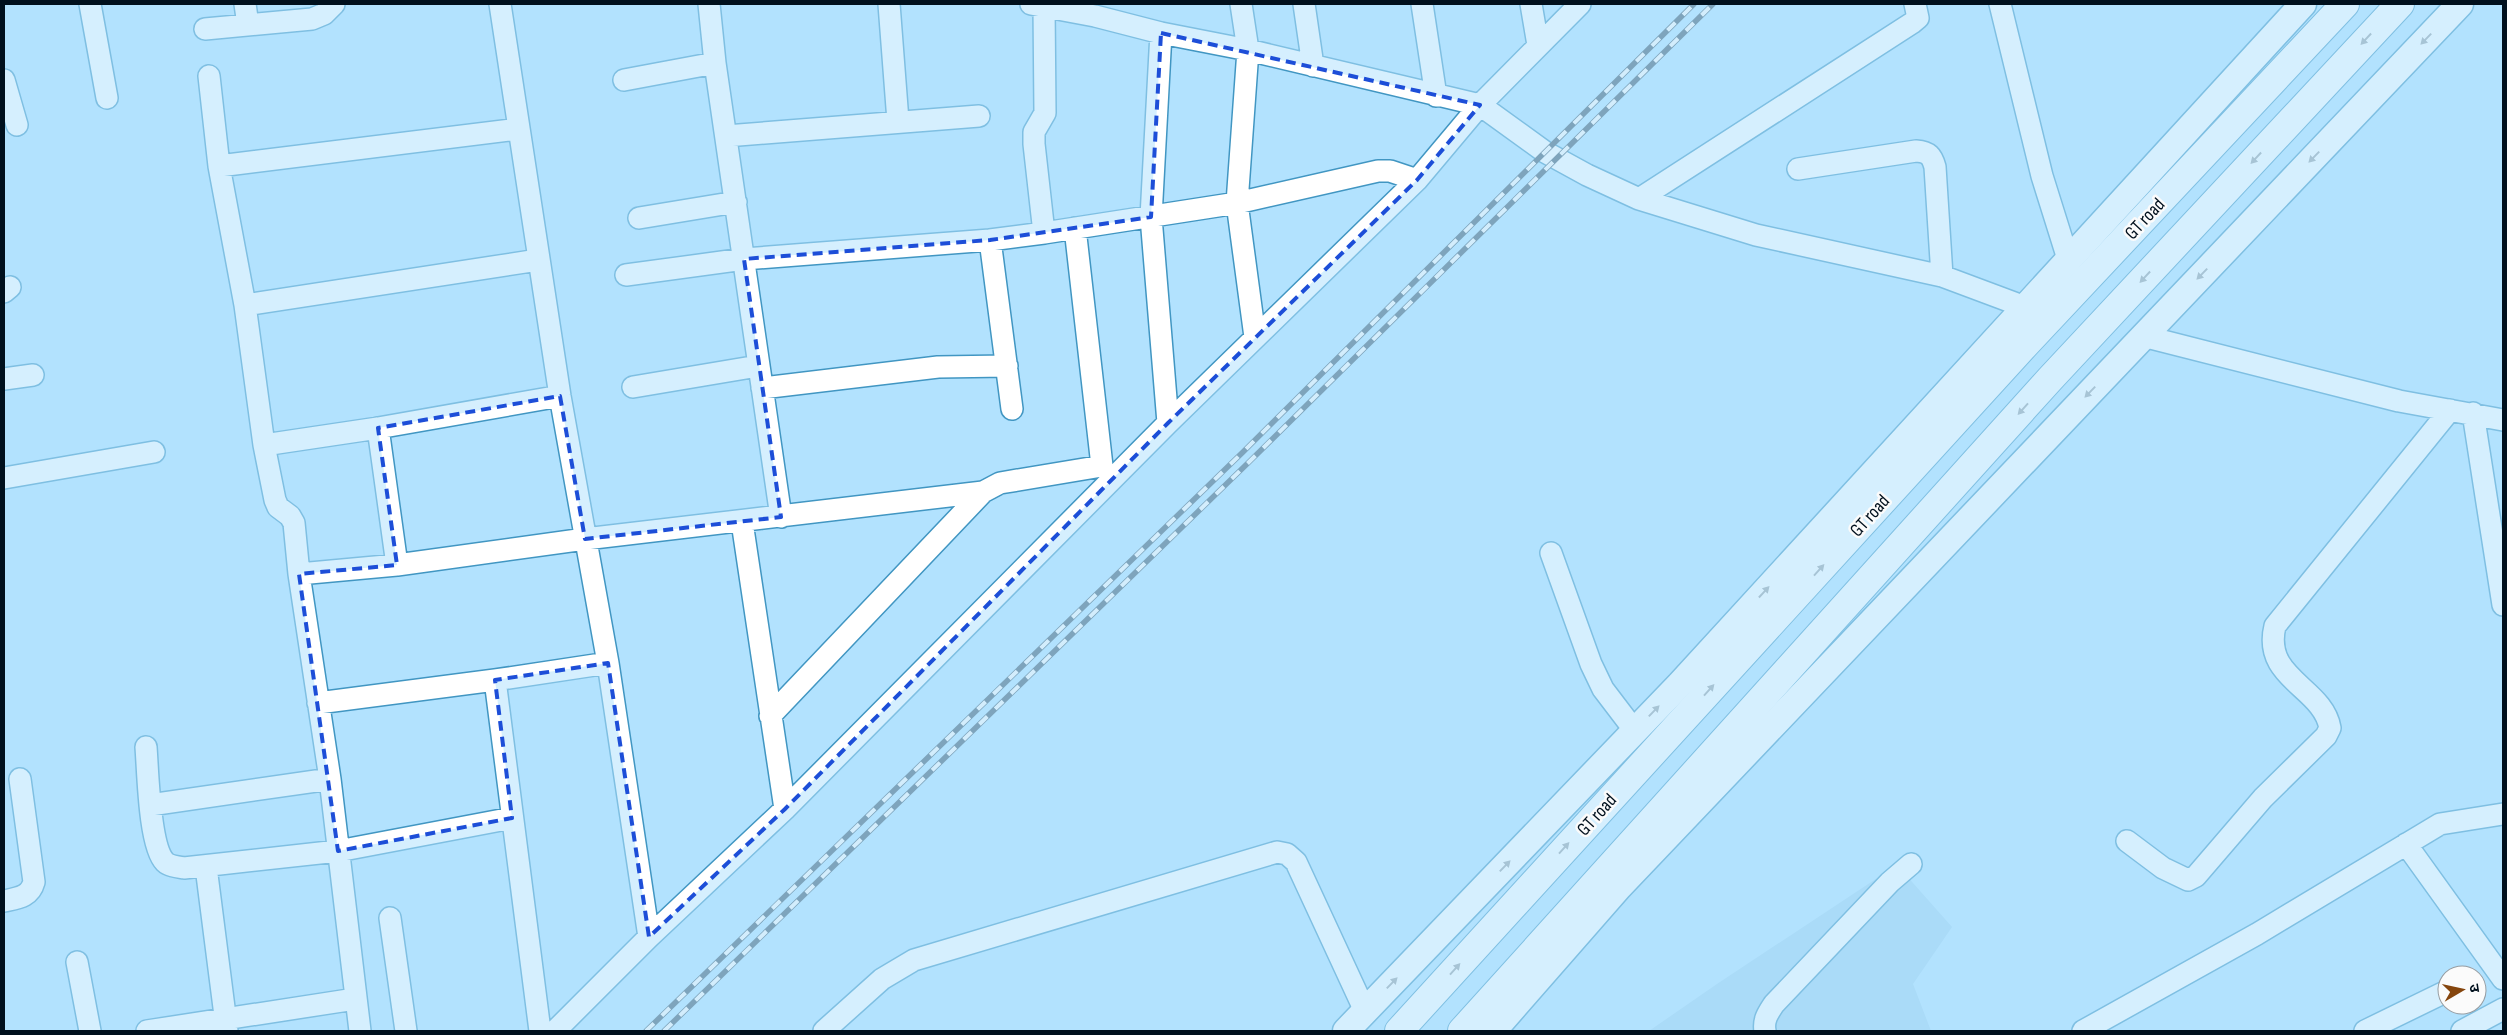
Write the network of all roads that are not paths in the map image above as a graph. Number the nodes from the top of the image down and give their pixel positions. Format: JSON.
{"nodes":[{"id":1,"x":90,"y":4,"type":"edge"},
{"id":2,"x":245,"y":4,"type":"edge"},
{"id":3,"x":334,"y":4,"type":"edge"},
{"id":4,"x":500,"y":4,"type":"edge"},
{"id":5,"x":709,"y":4,"type":"edge"},
{"id":6,"x":888,"y":4,"type":"edge"},
{"id":7,"x":1241,"y":4,"type":"edge"},
{"id":8,"x":1304,"y":4,"type":"edge"},
{"id":9,"x":1422,"y":4,"type":"edge"},
{"id":10,"x":1531,"y":4,"type":"edge"},
{"id":11,"x":1580,"y":4,"type":"edge"},
{"id":12,"x":1915,"y":4,"type":"edge"},
{"id":13,"x":2000,"y":4,"type":"edge"},
{"id":14,"x":2345,"y":4,"type":"edge"},
{"id":15,"x":2400,"y":4,"type":"edge"},
{"id":16,"x":2460,"y":4,"type":"edge"},
{"id":17,"x":1038,"y":5,"type":"edge"},
{"id":18,"x":2300,"y":5,"type":"edge"},
{"id":19,"x":1095,"y":10,"type":"edge"},
{"id":20,"x":248,"y":25,"type":"junction"},
{"id":21,"x":205,"y":29,"type":"dead end"},
{"id":22,"x":1161,"y":33,"type":"junction"},
{"id":23,"x":1538,"y":45,"type":"junction"},
{"id":24,"x":1248,"y":50,"type":"junction"},
{"id":25,"x":715,"y":63,"type":"junction"},
{"id":26,"x":1313,"y":66,"type":"junction"},
{"id":27,"x":209,"y":76,"type":"dead end"},
{"id":28,"x":4,"y":80,"type":"edge"},
{"id":29,"x":624,"y":80,"type":"dead end"},
{"id":30,"x":1436,"y":96,"type":"junction"},
{"id":31,"x":107,"y":98,"type":"dead end"},
{"id":32,"x":1480,"y":105,"type":"junction"},
{"id":33,"x":979,"y":116,"type":"dead end"},
{"id":34,"x":898,"y":121,"type":"junction"},
{"id":35,"x":17,"y":125,"type":"dead end"},
{"id":36,"x":518,"y":129,"type":"junction"},
{"id":37,"x":726,"y":136,"type":"junction"},
{"id":38,"x":219,"y":166,"type":"junction"},
{"id":39,"x":1798,"y":169,"type":"dead end"},
{"id":40,"x":1417,"y":180,"type":"junction"},
{"id":41,"x":1639,"y":198,"type":"junction"},
{"id":42,"x":736,"y":202,"type":"junction"},
{"id":43,"x":1237,"y":203,"type":"junction"},
{"id":44,"x":1151,"y":217,"type":"junction"},
{"id":45,"x":639,"y":218,"type":"dead end"},
{"id":46,"x":1075,"y":228,"type":"junction"},
{"id":47,"x":1044,"y":233,"type":"junction"},
{"id":48,"x":990,"y":240,"type":"junction"},
{"id":49,"x":2068,"y":259,"type":"junction"},
{"id":50,"x":538,"y":260,"type":"junction"},
{"id":51,"x":744,"y":260,"type":"junction"},
{"id":52,"x":626,"y":275,"type":"dead end"},
{"id":53,"x":1942,"y":276,"type":"junction"},
{"id":54,"x":244,"y":305,"type":"junction"},
{"id":55,"x":2025,"y":307,"type":"junction"},
{"id":56,"x":2143,"y":336,"type":"junction"},
{"id":57,"x":1255,"y":337,"type":"junction"},
{"id":58,"x":758,"y":366,"type":"junction"},
{"id":59,"x":1007,"y":366,"type":"junction"},
{"id":60,"x":33,"y":375,"type":"dead end"},
{"id":61,"x":4,"y":379,"type":"edge"},
{"id":62,"x":633,"y":386,"type":"dead end"},
{"id":63,"x":762,"y":388,"type":"junction"},
{"id":64,"x":560,"y":396,"type":"junction"},
{"id":65,"x":1012,"y":408,"type":"dead end"},
{"id":66,"x":2450,"y":410,"type":"junction"},
{"id":67,"x":2473,"y":413,"type":"junction"},
{"id":68,"x":2503,"y":420,"type":"edge"},
{"id":69,"x":1168,"y":423,"type":"junction"},
{"id":70,"x":378,"y":428,"type":"junction"},
{"id":71,"x":264,"y":445,"type":"junction"},
{"id":72,"x":154,"y":452,"type":"dead end"},
{"id":73,"x":4,"y":478,"type":"edge"},
{"id":74,"x":984,"y":492,"type":"junction"},
{"id":75,"x":782,"y":518,"type":"junction"},
{"id":76,"x":742,"y":522,"type":"junction"},
{"id":77,"x":585,"y":539,"type":"junction"},
{"id":78,"x":1551,"y":553,"type":"dead end"},
{"id":79,"x":397,"y":565,"type":"junction"},
{"id":80,"x":299,"y":574,"type":"junction"},
{"id":81,"x":2503,"y":605,"type":"edge"},
{"id":82,"x":608,"y":663,"type":"junction"},
{"id":83,"x":495,"y":680,"type":"junction"},
{"id":84,"x":318,"y":703,"type":"junction"},
{"id":85,"x":770,"y":716,"type":"junction"},
{"id":86,"x":1635,"y":731,"type":"junction"},
{"id":87,"x":146,"y":747,"type":"dead end"},
{"id":88,"x":330,"y":778,"type":"junction"},
{"id":89,"x":20,"y":779,"type":"dead end"},
{"id":90,"x":150,"y":805,"type":"junction"},
{"id":91,"x":785,"y":810,"type":"junction"},
{"id":92,"x":2503,"y":814,"type":"edge"},
{"id":93,"x":512,"y":818,"type":"junction"},
{"id":94,"x":2127,"y":841,"type":"dead end"},
{"id":95,"x":2406,"y":844,"type":"junction"},
{"id":96,"x":338,"y":851,"type":"junction"},
{"id":97,"x":1911,"y":864,"type":"dead end"},
{"id":98,"x":206,"y":867,"type":"junction"},
{"id":99,"x":4,"y":901,"type":"edge"},
{"id":100,"x":390,"y":918,"type":"dead end"},
{"id":101,"x":649,"y":937,"type":"junction"},
{"id":102,"x":77,"y":962,"type":"dead end"},
{"id":103,"x":2492,"y":974,"type":"edge"},
{"id":104,"x":2437,"y":997,"type":"edge"},
{"id":105,"x":355,"y":999,"type":"junction"},
{"id":106,"x":2503,"y":1009,"type":"edge"},
{"id":107,"x":1365,"y":1011,"type":"junction"},
{"id":108,"x":2396,"y":1024,"type":"edge"},
{"id":109,"x":226,"y":1025,"type":"edge"},
{"id":110,"x":90,"y":1031,"type":"edge"},
{"id":111,"x":148,"y":1031,"type":"edge"},
{"id":112,"x":360,"y":1031,"type":"edge"},
{"id":113,"x":406,"y":1031,"type":"edge"},
{"id":114,"x":540,"y":1031,"type":"edge"},
{"id":115,"x":554,"y":1031,"type":"edge"},
{"id":116,"x":824,"y":1031,"type":"edge"},
{"id":117,"x":1346,"y":1031,"type":"edge"},
{"id":118,"x":1399,"y":1031,"type":"edge"},
{"id":119,"x":1462,"y":1031,"type":"edge"},
{"id":120,"x":1493,"y":1031,"type":"edge"},
{"id":121,"x":1765,"y":1031,"type":"edge"},
{"id":122,"x":2083,"y":1031,"type":"edge"},
{"id":123,"x":2365,"y":1031,"type":"edge"},
{"id":124,"x":2462,"y":1031,"type":"edge"}],
"edges":[{"from":1,"to":31,"type":"street"},
{"from":2,"to":20,"type":"street"},
{"from":3,"to":20,"type":"street"},
{"from":4,"to":36,"type":"street"},
{"from":5,"to":25,"type":"street"},
{"from":6,"to":34,"type":"street"},
{"from":7,"to":24,"type":"street"},
{"from":8,"to":26,"type":"street"},
{"from":9,"to":30,"type":"street"},
{"from":10,"to":23,"type":"street"},
{"from":11,"to":23,"type":"street"},
{"from":12,"to":41,"type":"street"},
{"from":13,"to":49,"type":"street"},
{"from":118,"to":14,"type":"highway","name":"GT road","one_way":true},
{"from":15,"to":119,"type":"highway","one_way":true},
{"from":16,"to":56,"type":"main road","one_way":true},
{"from":17,"to":19,"type":"street"},
{"from":17,"to":47,"type":"street"},
{"from":18,"to":49,"type":"main road"},
{"from":19,"to":22,"type":"street"},
{"from":20,"to":21,"type":"street"},
{"from":22,"to":24,"type":"street"},
{"from":22,"to":44,"type":"street"},
{"from":23,"to":32,"type":"street"},
{"from":24,"to":26,"type":"street"},
{"from":24,"to":43,"type":"street"},
{"from":25,"to":29,"type":"street"},
{"from":25,"to":37,"type":"street"},
{"from":26,"to":30,"type":"street"},
{"from":27,"to":38,"type":"street"},
{"from":28,"to":35,"type":"street"},
{"from":30,"to":32,"type":"street"},
{"from":32,"to":40,"type":"street"},
{"from":32,"to":41,"type":"street"},
{"from":33,"to":34,"type":"street"},
{"from":34,"to":37,"type":"street"},
{"from":36,"to":38,"type":"street"},
{"from":36,"to":50,"type":"street"},
{"from":37,"to":42,"type":"street"},
{"from":38,"to":54,"type":"street"},
{"from":39,"to":53,"type":"street"},
{"from":40,"to":43,"type":"street"},
{"from":40,"to":57,"type":"street"},
{"from":41,"to":53,"type":"street"},
{"from":42,"to":45,"type":"street"},
{"from":42,"to":51,"type":"street"},
{"from":43,"to":44,"type":"street"},
{"from":43,"to":57,"type":"street"},
{"from":44,"to":46,"type":"street"},
{"from":44,"to":69,"type":"street"},
{"from":46,"to":47,"type":"street"},
{"from":46,"to":74,"type":"street"},
{"from":47,"to":48,"type":"street"},
{"from":48,"to":51,"type":"street"},
{"from":48,"to":59,"type":"street"},
{"from":49,"to":55,"type":"main road"},
{"from":50,"to":54,"type":"street"},
{"from":50,"to":64,"type":"street"},
{"from":51,"to":52,"type":"street"},
{"from":51,"to":58,"type":"street"},
{"from":53,"to":55,"type":"street"},
{"from":54,"to":71,"type":"street"},
{"from":86,"to":55,"type":"main road","one_way":true},
{"from":56,"to":66,"type":"street"},
{"from":56,"to":120,"type":"main road","one_way":true},
{"from":57,"to":69,"type":"street"},
{"from":58,"to":62,"type":"street"},
{"from":58,"to":63,"type":"street"},
{"from":59,"to":63,"type":"street"},
{"from":59,"to":65,"type":"street"},
{"from":60,"to":61,"type":"street"},
{"from":63,"to":75,"type":"street"},
{"from":64,"to":70,"type":"street"},
{"from":64,"to":77,"type":"street"},
{"from":66,"to":67,"type":"street"},
{"from":66,"to":94,"type":"street"},
{"from":67,"to":68,"type":"street"},
{"from":67,"to":81,"type":"street"},
{"from":69,"to":91,"type":"street"},
{"from":70,"to":71,"type":"street"},
{"from":70,"to":79,"type":"street"},
{"from":71,"to":80,"type":"street"},
{"from":72,"to":73,"type":"street"},
{"from":74,"to":75,"type":"street"},
{"from":74,"to":85,"type":"street"},
{"from":75,"to":76,"type":"street"},
{"from":76,"to":77,"type":"street"},
{"from":76,"to":85,"type":"street"},
{"from":77,"to":79,"type":"street"},
{"from":77,"to":82,"type":"street"},
{"from":78,"to":86,"type":"street"},
{"from":79,"to":80,"type":"street"},
{"from":80,"to":84,"type":"street"},
{"from":82,"to":83,"type":"street"},
{"from":82,"to":101,"type":"street"},
{"from":83,"to":84,"type":"street"},
{"from":83,"to":93,"type":"street"},
{"from":84,"to":88,"type":"street"},
{"from":85,"to":91,"type":"street"},
{"from":107,"to":86,"type":"main road","one_way":true},
{"from":87,"to":90,"type":"street"},
{"from":88,"to":90,"type":"street"},
{"from":88,"to":96,"type":"street"},
{"from":89,"to":99,"type":"street"},
{"from":90,"to":98,"type":"street"},
{"from":91,"to":101,"type":"street"},
{"from":92,"to":95,"type":"street"},
{"from":93,"to":96,"type":"street"},
{"from":93,"to":114,"type":"street"},
{"from":95,"to":103,"type":"street"},
{"from":95,"to":122,"type":"street"},
{"from":96,"to":98,"type":"street"},
{"from":96,"to":105,"type":"street"},
{"from":97,"to":121,"type":"street"},
{"from":98,"to":109,"type":"street"},
{"from":100,"to":113,"type":"street"},
{"from":101,"to":115,"type":"street"},
{"from":102,"to":110,"type":"street"},
{"from":104,"to":108,"type":"street"},
{"from":105,"to":109,"type":"street"},
{"from":105,"to":112,"type":"street"},
{"from":106,"to":124,"type":"street"},
{"from":107,"to":116,"type":"street"},
{"from":107,"to":117,"type":"main road"},
{"from":108,"to":123,"type":"street"},
{"from":109,"to":111,"type":"street"}]}
